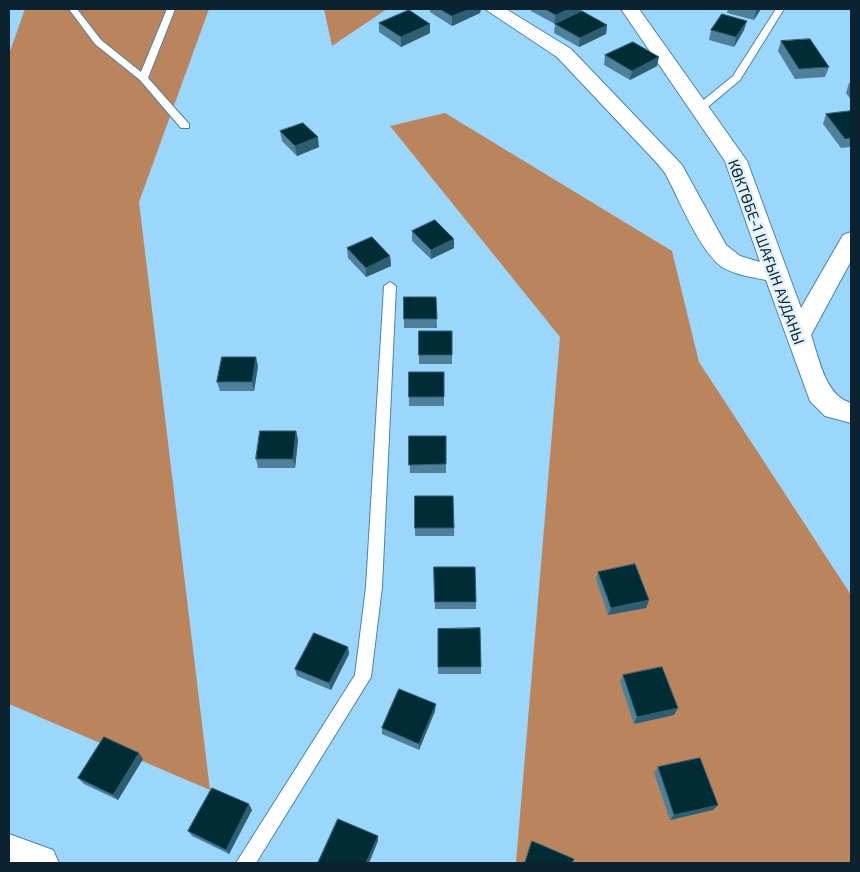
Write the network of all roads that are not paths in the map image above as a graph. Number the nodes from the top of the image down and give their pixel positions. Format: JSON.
{"nodes":[{"id":1,"x":73,"y":9,"type":"edge"},
{"id":2,"x":171,"y":9,"type":"edge"},
{"id":3,"x":494,"y":9,"type":"edge"},
{"id":4,"x":630,"y":9,"type":"edge"},
{"id":5,"x":780,"y":9,"type":"edge"},
{"id":6,"x":143,"y":78,"type":"junction"},
{"id":7,"x":699,"y":109,"type":"junction"},
{"id":8,"x":185,"y":126,"type":"dead end"},
{"id":9,"x":851,"y":240,"type":"edge"},
{"id":10,"x":776,"y":273,"type":"junction"},
{"id":11,"x":390,"y":286,"type":"dead end"},
{"id":12,"x":798,"y":335,"type":"junction"},
{"id":13,"x":851,"y":413,"type":"edge"},
{"id":14,"x":9,"y":852,"type":"edge"},
{"id":15,"x":40,"y":863,"type":"edge"},
{"id":16,"x":245,"y":863,"type":"edge"}],
"edges":[{"from":1,"to":6,"type":"lane"},
{"from":2,"to":6,"type":"lane"},
{"from":3,"to":10,"type":"street"},
{"from":4,"to":7,"type":"street","name":"КӨКТӨБЕ-1 ШАҒЫН АУДАНЫ"},
{"from":5,"to":7,"type":"lane"},
{"from":6,"to":8,"type":"lane"},
{"from":7,"to":10,"type":"street","name":"КӨКТӨБЕ-1 ШАҒЫН АУДАНЫ"},
{"from":9,"to":12,"type":"street"},
{"from":10,"to":12,"type":"street","name":"КӨКТӨБЕ-1 ШАҒЫН АУДАНЫ"},
{"from":11,"to":16,"type":"lane"},
{"from":12,"to":13,"type":"street","name":"КӨКТӨБЕ-1 ШАҒЫН АУДАНЫ"},
{"from":14,"to":15,"type":"street"}]}
